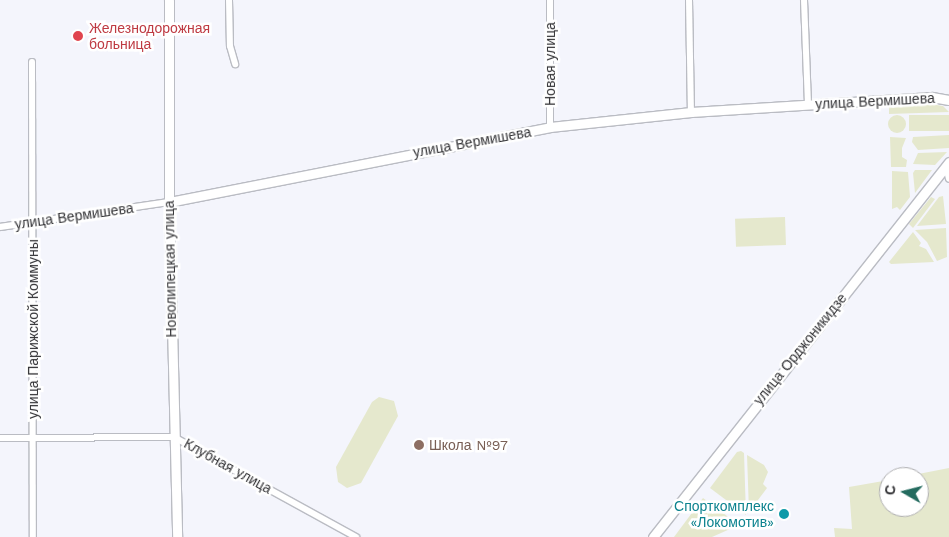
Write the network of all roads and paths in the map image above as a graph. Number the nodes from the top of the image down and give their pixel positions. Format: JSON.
{"nodes":[{"id":1,"x":169,"y":0,"type":"edge"},
{"id":2,"x":229,"y":0,"type":"edge"},
{"id":3,"x":550,"y":0,"type":"edge"},
{"id":4,"x":689,"y":0,"type":"edge"},
{"id":5,"x":804,"y":0,"type":"edge"},
{"id":6,"x":32,"y":62,"type":"dead end"},
{"id":7,"x":235,"y":64,"type":"dead end"},
{"id":8,"x":949,"y":100,"type":"edge"},
{"id":9,"x":808,"y":104,"type":"junction"},
{"id":10,"x":691,"y":112,"type":"junction"},
{"id":11,"x":550,"y":127,"type":"junction"},
{"id":12,"x":948,"y":164,"type":"edge"},
{"id":13,"x":949,"y":179,"type":"edge"},
{"id":14,"x":169,"y":202,"type":"junction"},
{"id":15,"x":32,"y":220,"type":"junction"},
{"id":16,"x":0,"y":227,"type":"edge"},
{"id":17,"x":174,"y":437,"type":"junction"},
{"id":18,"x":0,"y":438,"type":"edge"},
{"id":19,"x":33,"y":438,"type":"junction"},
{"id":20,"x":33,"y":537,"type":"edge"},
{"id":21,"x":177,"y":537,"type":"edge"},
{"id":22,"x":356,"y":537,"type":"edge"},
{"id":23,"x":653,"y":537,"type":"edge"}],
"edges":[{"from":1,"to":14,"type":"street","name":"Новолипецкая улица"},
{"from":2,"to":7,"type":"street"},
{"from":3,"to":11,"type":"street","name":"Новая улица"},
{"from":4,"to":10,"type":"street"},
{"from":5,"to":9,"type":"street"},
{"from":6,"to":15,"type":"street","name":"улица Парижской Коммуны"},
{"from":8,"to":9,"type":"street","name":"улица Вермишева"},
{"from":9,"to":10,"type":"street","name":"улица Вермишева"},
{"from":10,"to":11,"type":"street","name":"улица Вермишева"},
{"from":11,"to":14,"type":"street","name":"улица Вермишева"},
{"from":12,"to":13,"type":"street"},
{"from":12,"to":23,"type":"street","name":"улица Орджоникидзе"},
{"from":14,"to":15,"type":"street","name":"улица Вермишева"},
{"from":14,"to":17,"type":"street","name":"Новолипецкая улица"},
{"from":15,"to":16,"type":"street","name":"улица Вермишева"},
{"from":15,"to":19,"type":"street","name":"улица Парижской Коммуны"},
{"from":17,"to":19,"type":"street","name":"Клубная улица"},
{"from":17,"to":21,"type":"street","name":"Новолипецкая улица"},
{"from":17,"to":22,"type":"street","name":"Клубная улица"},
{"from":18,"to":19,"type":"street","name":"Клубная улица"},
{"from":19,"to":20,"type":"street","name":"улица Парижской Коммуны"}]}
